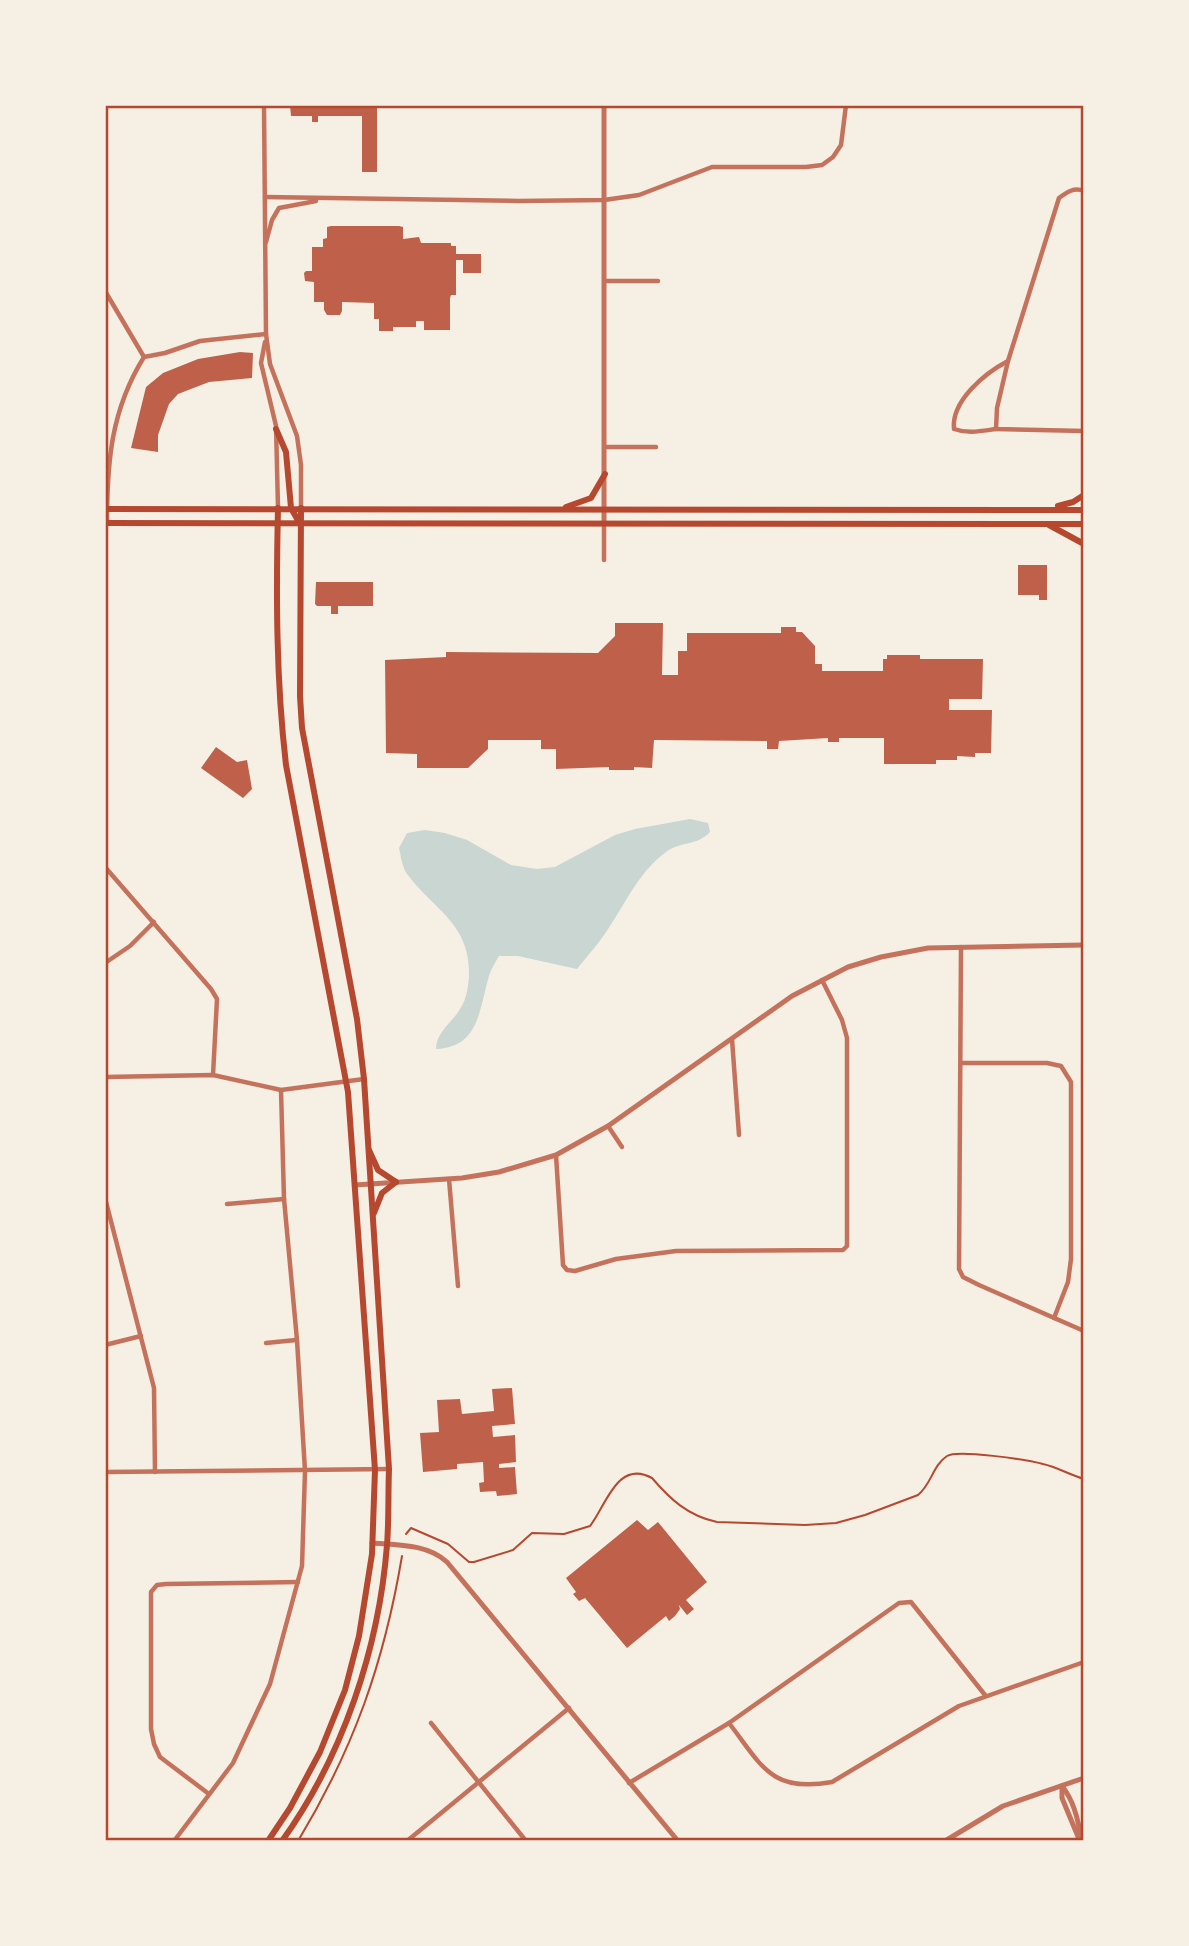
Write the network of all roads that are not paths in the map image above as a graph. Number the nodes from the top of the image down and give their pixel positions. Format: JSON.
{"nodes":[{"id":1,"x":264,"y":105,"type":"edge"},
{"id":2,"x":604,"y":105,"type":"edge"},
{"id":3,"x":846,"y":105,"type":"edge"},
{"id":4,"x":1084,"y":191,"type":"edge"},
{"id":5,"x":265,"y":197,"type":"junction"},
{"id":6,"x":324,"y":199,"type":"junction"},
{"id":7,"x":604,"y":200,"type":"junction"},
{"id":8,"x":265,"y":249,"type":"junction"},
{"id":9,"x":605,"y":281,"type":"junction"},
{"id":10,"x":658,"y":281,"type":"dead end"},
{"id":11,"x":105,"y":291,"type":"edge"},
{"id":12,"x":266,"y":334,"type":"junction"},
{"id":13,"x":144,"y":357,"type":"junction"},
{"id":14,"x":1008,"y":361,"type":"junction"},
{"id":15,"x":276,"y":429,"type":"junction"},
{"id":16,"x":996,"y":429,"type":"junction"},
{"id":17,"x":1084,"y":432,"type":"edge"},
{"id":18,"x":606,"y":447,"type":"junction"},
{"id":19,"x":656,"y":447,"type":"dead end"},
{"id":20,"x":605,"y":474,"type":"junction"},
{"id":21,"x":1084,"y":495,"type":"edge"},
{"id":22,"x":278,"y":508,"type":"junction"},
{"id":23,"x":291,"y":508,"type":"junction"},
{"id":24,"x":301,"y":508,"type":"junction"},
{"id":25,"x":106,"y":509,"type":"edge"},
{"id":26,"x":563,"y":509,"type":"junction"},
{"id":27,"x":605,"y":509,"type":"junction"},
{"id":28,"x":1039,"y":510,"type":"junction"},
{"id":29,"x":1084,"y":510,"type":"edge"},
{"id":30,"x":106,"y":523,"type":"edge"},
{"id":31,"x":277,"y":524,"type":"junction"},
{"id":32,"x":300,"y":524,"type":"junction"},
{"id":33,"x":604,"y":524,"type":"junction"},
{"id":34,"x":1047,"y":524,"type":"junction"},
{"id":35,"x":1084,"y":524,"type":"edge"},
{"id":36,"x":1084,"y":544,"type":"edge"},
{"id":37,"x":604,"y":560,"type":"dead end"},
{"id":38,"x":105,"y":867,"type":"edge"},
{"id":39,"x":153,"y":922,"type":"junction"},
{"id":40,"x":1084,"y":945,"type":"edge"},
{"id":41,"x":961,"y":946,"type":"junction"},
{"id":42,"x":105,"y":963,"type":"edge"},
{"id":43,"x":822,"y":979,"type":"junction"},
{"id":44,"x":732,"y":1039,"type":"junction"},
{"id":45,"x":961,"y":1063,"type":"junction"},
{"id":46,"x":213,"y":1075,"type":"junction"},
{"id":47,"x":105,"y":1077,"type":"edge"},
{"id":48,"x":363,"y":1079,"type":"junction"},
{"id":49,"x":346,"y":1082,"type":"junction"},
{"id":50,"x":281,"y":1090,"type":"junction"},
{"id":51,"x":608,"y":1126,"type":"junction"},
{"id":52,"x":739,"y":1135,"type":"dead end"},
{"id":53,"x":368,"y":1147,"type":"junction"},
{"id":54,"x":622,"y":1147,"type":"dead end"},
{"id":55,"x":556,"y":1155,"type":"junction"},
{"id":56,"x":449,"y":1180,"type":"junction"},
{"id":57,"x":396,"y":1182,"type":"junction"},
{"id":58,"x":370,"y":1184,"type":"junction"},
{"id":59,"x":355,"y":1185,"type":"junction"},
{"id":60,"x":105,"y":1198,"type":"edge"},
{"id":61,"x":284,"y":1199,"type":"junction"},
{"id":62,"x":227,"y":1204,"type":"dead end"},
{"id":63,"x":372,"y":1218,"type":"junction"},
{"id":64,"x":458,"y":1286,"type":"dead end"},
{"id":65,"x":1054,"y":1318,"type":"junction"},
{"id":66,"x":1084,"y":1331,"type":"edge"},
{"id":67,"x":141,"y":1336,"type":"junction"},
{"id":68,"x":297,"y":1340,"type":"junction"},
{"id":69,"x":266,"y":1343,"type":"dead end"},
{"id":70,"x":105,"y":1345,"type":"edge"},
{"id":71,"x":389,"y":1469,"type":"junction"},
{"id":72,"x":375,"y":1470,"type":"junction"},
{"id":73,"x":305,"y":1471,"type":"junction"},
{"id":74,"x":105,"y":1472,"type":"edge"},
{"id":75,"x":155,"y":1472,"type":"junction"},
{"id":76,"x":372,"y":1543,"type":"junction"},
{"id":77,"x":387,"y":1544,"type":"junction"},
{"id":78,"x":298,"y":1583,"type":"junction"},
{"id":79,"x":1084,"y":1662,"type":"edge"},
{"id":80,"x":985,"y":1695,"type":"junction"},
{"id":81,"x":570,"y":1708,"type":"junction"},
{"id":82,"x":431,"y":1723,"type":"dead end"},
{"id":83,"x":729,"y":1723,"type":"junction"},
{"id":84,"x":1084,"y":1778,"type":"edge"},
{"id":85,"x":479,"y":1782,"type":"junction"},
{"id":86,"x":629,"y":1783,"type":"junction"},
{"id":87,"x":1062,"y":1786,"type":"junction"},
{"id":88,"x":209,"y":1794,"type":"junction"},
{"id":89,"x":174,"y":1841,"type":"edge"},
{"id":90,"x":268,"y":1841,"type":"edge"},
{"id":91,"x":282,"y":1841,"type":"edge"},
{"id":92,"x":407,"y":1841,"type":"edge"},
{"id":93,"x":526,"y":1841,"type":"edge"},
{"id":94,"x":678,"y":1841,"type":"edge"},
{"id":95,"x":945,"y":1841,"type":"edge"},
{"id":96,"x":1080,"y":1841,"type":"edge"}],
"edges":[{"from":1,"to":5,"type":"street"},
{"from":2,"to":7,"type":"street"},
{"from":3,"to":7,"type":"street"},
{"from":4,"to":14,"type":"street"},
{"from":5,"to":6,"type":"street"},
{"from":5,"to":8,"type":"street"},
{"from":6,"to":7,"type":"street"},
{"from":6,"to":8,"type":"street"},
{"from":7,"to":9,"type":"street"},
{"from":8,"to":12,"type":"street"},
{"from":9,"to":10,"type":"street"},
{"from":9,"to":18,"type":"street"},
{"from":11,"to":13,"type":"street"},
{"from":12,"to":13,"type":"street"},
{"from":12,"to":15,"type":"street"},
{"from":12,"to":24,"type":"street"},
{"from":13,"to":25,"type":"street"},
{"from":14,"to":16,"type":"street"},
{"from":14,"to":16,"type":"street"},
{"from":15,"to":22,"type":"street"},
{"from":15,"to":23,"type":"main road"},
{"from":16,"to":17,"type":"street"},
{"from":18,"to":19,"type":"street"},
{"from":18,"to":20,"type":"street"},
{"from":20,"to":26,"type":"main road"},
{"from":20,"to":27,"type":"street"},
{"from":21,"to":28,"type":"main road"},
{"from":22,"to":23,"type":"main road"},
{"from":22,"to":25,"type":"main road"},
{"from":22,"to":31,"type":"main road"},
{"from":23,"to":24,"type":"main road"},
{"from":23,"to":32,"type":"main road"},
{"from":24,"to":26,"type":"main road"},
{"from":24,"to":32,"type":"main road"},
{"from":25,"to":30,"type":"street"},
{"from":26,"to":27,"type":"main road"},
{"from":27,"to":28,"type":"main road"},
{"from":27,"to":33,"type":"street"},
{"from":28,"to":29,"type":"main road"},
{"from":30,"to":31,"type":"main road"},
{"from":31,"to":32,"type":"main road"},
{"from":31,"to":49,"type":"main road"},
{"from":32,"to":33,"type":"main road"},
{"from":32,"to":48,"type":"main road"},
{"from":33,"to":34,"type":"main road"},
{"from":33,"to":37,"type":"street"},
{"from":34,"to":35,"type":"main road"},
{"from":34,"to":36,"type":"main road"},
{"from":38,"to":39,"type":"street"},
{"from":39,"to":42,"type":"street"},
{"from":39,"to":46,"type":"street"},
{"from":40,"to":41,"type":"street"},
{"from":41,"to":43,"type":"street"},
{"from":41,"to":45,"type":"street"},
{"from":43,"to":44,"type":"street"},
{"from":43,"to":55,"type":"street"},
{"from":44,"to":51,"type":"street"},
{"from":44,"to":52,"type":"street"},
{"from":45,"to":65,"type":"street"},
{"from":45,"to":65,"type":"street"},
{"from":46,"to":47,"type":"street"},
{"from":46,"to":50,"type":"street"},
{"from":48,"to":49,"type":"street"},
{"from":48,"to":53,"type":"main road"},
{"from":49,"to":50,"type":"street"},
{"from":49,"to":59,"type":"main road"},
{"from":50,"to":61,"type":"street"},
{"from":51,"to":54,"type":"street"},
{"from":51,"to":55,"type":"street"},
{"from":53,"to":57,"type":"main road"},
{"from":53,"to":58,"type":"main road"},
{"from":55,"to":56,"type":"street"},
{"from":56,"to":57,"type":"street"},
{"from":56,"to":64,"type":"street"},
{"from":57,"to":58,"type":"street"},
{"from":57,"to":63,"type":"main road"},
{"from":58,"to":59,"type":"street"},
{"from":58,"to":63,"type":"main road"},
{"from":59,"to":72,"type":"main road"},
{"from":60,"to":67,"type":"street"},
{"from":61,"to":62,"type":"street"},
{"from":61,"to":68,"type":"street"},
{"from":63,"to":71,"type":"main road"},
{"from":65,"to":66,"type":"street"},
{"from":67,"to":70,"type":"street"},
{"from":67,"to":75,"type":"street"},
{"from":68,"to":69,"type":"street"},
{"from":68,"to":73,"type":"street"},
{"from":71,"to":72,"type":"street"},
{"from":71,"to":77,"type":"main road"},
{"from":72,"to":73,"type":"street"},
{"from":72,"to":76,"type":"main road"},
{"from":73,"to":75,"type":"street"},
{"from":73,"to":78,"type":"street"},
{"from":74,"to":75,"type":"street"},
{"from":76,"to":77,"type":"street"},
{"from":76,"to":90,"type":"main road"},
{"from":77,"to":81,"type":"street"},
{"from":77,"to":91,"type":"main road"},
{"from":78,"to":88,"type":"street"},
{"from":78,"to":88,"type":"street"},
{"from":79,"to":80,"type":"street"},
{"from":80,"to":83,"type":"street"},
{"from":80,"to":83,"type":"street"},
{"from":81,"to":85,"type":"street"},
{"from":81,"to":86,"type":"street"},
{"from":82,"to":85,"type":"street"},
{"from":83,"to":86,"type":"street"},
{"from":84,"to":87,"type":"street"},
{"from":85,"to":92,"type":"street"},
{"from":85,"to":93,"type":"street"},
{"from":86,"to":94,"type":"street"},
{"from":87,"to":95,"type":"street"},
{"from":87,"to":96,"type":"street"},
{"from":88,"to":89,"type":"street"}]}
